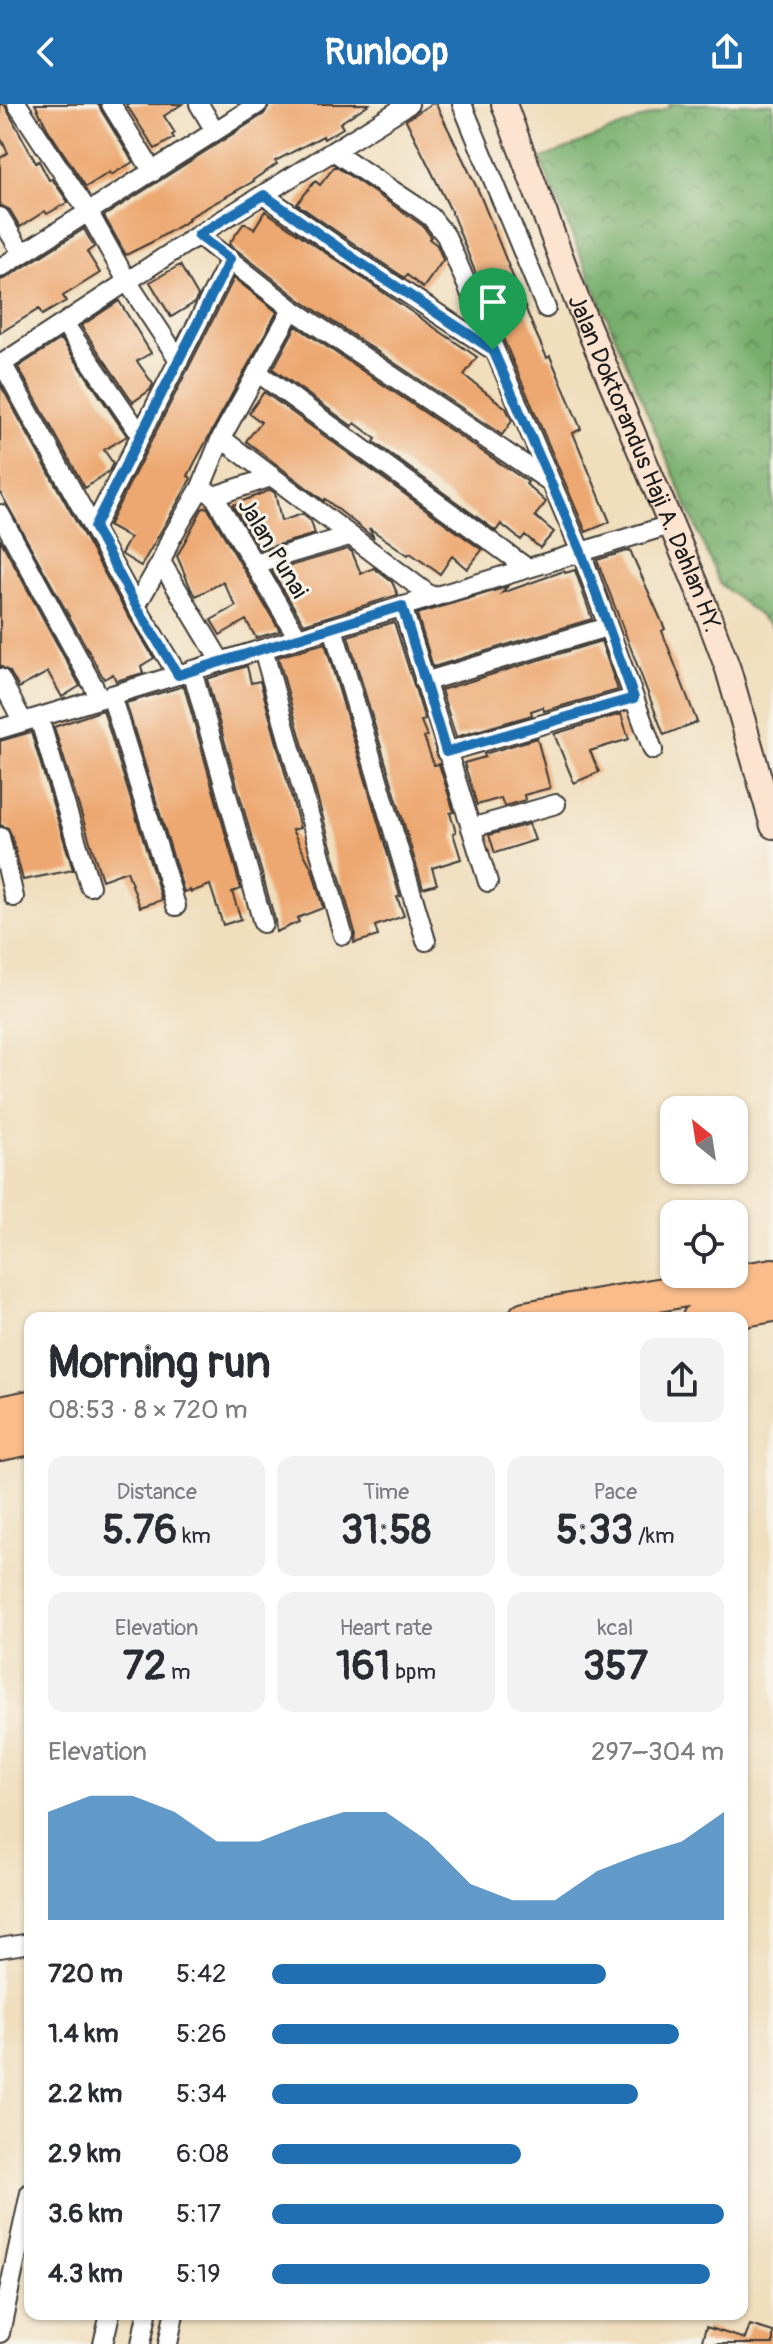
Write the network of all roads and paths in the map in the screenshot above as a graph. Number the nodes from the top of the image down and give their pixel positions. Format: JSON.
{"nodes":[{"id":1,"x":17,"y":104,"type":"edge"},
{"id":2,"x":111,"y":104,"type":"edge"},
{"id":3,"x":199,"y":104,"type":"edge"},
{"id":4,"x":258,"y":104,"type":"edge"},
{"id":5,"x":409,"y":104,"type":"edge"},
{"id":6,"x":462,"y":104,"type":"edge"},
{"id":7,"x":504,"y":104,"type":"edge"},
{"id":8,"x":381,"y":111,"type":"edge"},
{"id":9,"x":215,"y":131,"type":"junction"},
{"id":10,"x":333,"y":151,"type":"junction"},
{"id":11,"x":153,"y":172,"type":"junction"},
{"id":12,"x":264,"y":195,"type":"junction"},
{"id":13,"x":89,"y":213,"type":"junction"},
{"id":14,"x":0,"y":217,"type":"edge"},
{"id":15,"x":198,"y":235,"type":"junction"},
{"id":16,"x":22,"y":253,"type":"junction"},
{"id":17,"x":230,"y":259,"type":"junction"},
{"id":18,"x":0,"y":268,"type":"edge"},
{"id":19,"x":127,"y":281,"type":"junction"},
{"id":20,"x":546,"y":308,"type":"dead end"},
{"id":21,"x":292,"y":309,"type":"junction"},
{"id":22,"x":64,"y":323,"type":"junction"},
{"id":23,"x":493,"y":350,"type":"junction"},
{"id":24,"x":179,"y":360,"type":"junction"},
{"id":25,"x":1,"y":364,"type":"edge"},
{"id":26,"x":257,"y":372,"type":"junction"},
{"id":27,"x":140,"y":434,"type":"junction"},
{"id":28,"x":221,"y":438,"type":"junction"},
{"id":29,"x":271,"y":477,"type":"junction"},
{"id":30,"x":550,"y":482,"type":"junction"},
{"id":31,"x":208,"y":491,"type":"junction"},
{"id":32,"x":0,"y":514,"type":"edge"},
{"id":33,"x":670,"y":525,"type":"junction"},
{"id":34,"x":94,"y":527,"type":"junction"},
{"id":35,"x":349,"y":536,"type":"junction"},
{"id":36,"x":581,"y":552,"type":"junction"},
{"id":37,"x":161,"y":562,"type":"junction"},
{"id":38,"x":254,"y":564,"type":"junction"},
{"id":39,"x":527,"y":568,"type":"junction"},
{"id":40,"x":432,"y":597,"type":"junction"},
{"id":41,"x":136,"y":606,"type":"junction"},
{"id":42,"x":402,"y":606,"type":"junction"},
{"id":43,"x":607,"y":627,"type":"junction"},
{"id":44,"x":333,"y":628,"type":"junction"},
{"id":45,"x":298,"y":638,"type":"junction"},
{"id":46,"x":263,"y":649,"type":"junction"},
{"id":47,"x":221,"y":662,"type":"junction"},
{"id":48,"x":185,"y":672,"type":"junction"},
{"id":49,"x":0,"y":678,"type":"edge"},
{"id":50,"x":424,"y":682,"type":"junction"},
{"id":51,"x":106,"y":697,"type":"junction"},
{"id":52,"x":634,"y":698,"type":"junction"},
{"id":53,"x":31,"y":720,"type":"junction"},
{"id":54,"x":0,"y":729,"type":"edge"},
{"id":55,"x":653,"y":750,"type":"dead end"},
{"id":56,"x":446,"y":752,"type":"junction"},
{"id":57,"x":556,"y":804,"type":"dead end"},
{"id":58,"x":773,"y":826,"type":"edge"},
{"id":59,"x":471,"y":828,"type":"junction"},
{"id":60,"x":0,"y":837,"type":"edge"},
{"id":61,"x":488,"y":882,"type":"dead end"},
{"id":62,"x":90,"y":886,"type":"dead end"},
{"id":63,"x":14,"y":897,"type":"dead end"},
{"id":64,"x":176,"y":906,"type":"dead end"},
{"id":65,"x":263,"y":923,"type":"dead end"},
{"id":66,"x":343,"y":935,"type":"dead end"},
{"id":67,"x":426,"y":941,"type":"dead end"},
{"id":68,"x":773,"y":1275,"type":"edge"},
{"id":69,"x":773,"y":1305,"type":"edge"},
{"id":70,"x":560,"y":1312,"type":"edge"},
{"id":71,"x":733,"y":1312,"type":"edge"},
{"id":72,"x":24,"y":1408,"type":"edge"},
{"id":73,"x":0,"y":1413,"type":"edge"},
{"id":74,"x":24,"y":1439,"type":"edge"},
{"id":75,"x":0,"y":1444,"type":"edge"},
{"id":76,"x":24,"y":1944,"type":"edge"},
{"id":77,"x":0,"y":1948,"type":"edge"},
{"id":78,"x":24,"y":2221,"type":"edge"},
{"id":79,"x":109,"y":2320,"type":"edge"},
{"id":80,"x":146,"y":2320,"type":"edge"},
{"id":81,"x":173,"y":2320,"type":"edge"},
{"id":82,"x":0,"y":2333,"type":"edge"},
{"id":83,"x":103,"y":2344,"type":"edge"},
{"id":84,"x":141,"y":2344,"type":"edge"},
{"id":85,"x":168,"y":2344,"type":"edge"}],
"edges":[{"from":1,"to":13,"type":"street"},
{"from":2,"to":11,"type":"street"},
{"from":3,"to":9,"type":"street"},
{"from":4,"to":9,"type":"street"},
{"from":5,"to":8,"type":"street"},
{"from":6,"to":20,"type":"street"},
{"from":7,"to":33,"type":"street","name":"Jalan Doktorandus Haji A. Dahlan HY."},
{"from":8,"to":10,"type":"street"},
{"from":9,"to":11,"type":"street"},
{"from":10,"to":12,"type":"street"},
{"from":10,"to":23,"type":"street"},
{"from":11,"to":13,"type":"street"},
{"from":12,"to":15,"type":"street"},
{"from":12,"to":23,"type":"street"},
{"from":13,"to":16,"type":"street"},
{"from":13,"to":19,"type":"street"},
{"from":14,"to":16,"type":"street"},
{"from":15,"to":17,"type":"street"},
{"from":15,"to":19,"type":"street"},
{"from":16,"to":18,"type":"street"},
{"from":17,"to":21,"type":"street"},
{"from":17,"to":24,"type":"street"},
{"from":19,"to":22,"type":"street"},
{"from":19,"to":24,"type":"street"},
{"from":21,"to":26,"type":"street"},
{"from":21,"to":30,"type":"street"},
{"from":22,"to":25,"type":"street"},
{"from":22,"to":27,"type":"street"},
{"from":23,"to":30,"type":"street"},
{"from":24,"to":27,"type":"street"},
{"from":25,"to":34,"type":"street"},
{"from":26,"to":28,"type":"street"},
{"from":26,"to":39,"type":"street"},
{"from":27,"to":34,"type":"street"},
{"from":28,"to":29,"type":"street"},
{"from":28,"to":31,"type":"street"},
{"from":29,"to":31,"type":"street"},
{"from":29,"to":35,"type":"street"},
{"from":30,"to":36,"type":"street"},
{"from":31,"to":37,"type":"street"},
{"from":31,"to":38,"type":"street","name":"Jalan Punai"},
{"from":32,"to":51,"type":"street"},
{"from":33,"to":36,"type":"street"},
{"from":33,"to":58,"type":"street","name":"Jalan Doktorandus Haji A. Dahlan HY."},
{"from":34,"to":41,"type":"street"},
{"from":35,"to":38,"type":"street"},
{"from":35,"to":40,"type":"street"},
{"from":36,"to":39,"type":"street"},
{"from":36,"to":43,"type":"street"},
{"from":37,"to":41,"type":"street"},
{"from":37,"to":47,"type":"street"},
{"from":38,"to":45,"type":"street","name":"Jalan Punai"},
{"from":39,"to":40,"type":"street"},
{"from":40,"to":42,"type":"street"},
{"from":41,"to":48,"type":"street"},
{"from":42,"to":44,"type":"street"},
{"from":42,"to":50,"type":"street"},
{"from":43,"to":50,"type":"street"},
{"from":43,"to":52,"type":"street"},
{"from":44,"to":45,"type":"street"},
{"from":44,"to":67,"type":"street"},
{"from":45,"to":46,"type":"street"},
{"from":46,"to":47,"type":"street"},
{"from":46,"to":66,"type":"street"},
{"from":47,"to":48,"type":"street"},
{"from":48,"to":51,"type":"street"},
{"from":48,"to":65,"type":"street"},
{"from":49,"to":53,"type":"street"},
{"from":50,"to":56,"type":"street"},
{"from":51,"to":53,"type":"street"},
{"from":51,"to":64,"type":"street"},
{"from":52,"to":55,"type":"street"},
{"from":52,"to":56,"type":"street"},
{"from":53,"to":54,"type":"street"},
{"from":53,"to":62,"type":"street"},
{"from":56,"to":59,"type":"street"},
{"from":57,"to":59,"type":"street"},
{"from":59,"to":61,"type":"street"},
{"from":60,"to":63,"type":"street"},
{"from":68,"to":70,"type":"highway"},
{"from":69,"to":71,"type":"highway"},
{"from":72,"to":73,"type":"highway"},
{"from":74,"to":75,"type":"highway"},
{"from":76,"to":77,"type":"street"},
{"from":78,"to":82,"type":"street"},
{"from":79,"to":83,"type":"street"},
{"from":80,"to":84,"type":"street"},
{"from":81,"to":85,"type":"street"}]}
